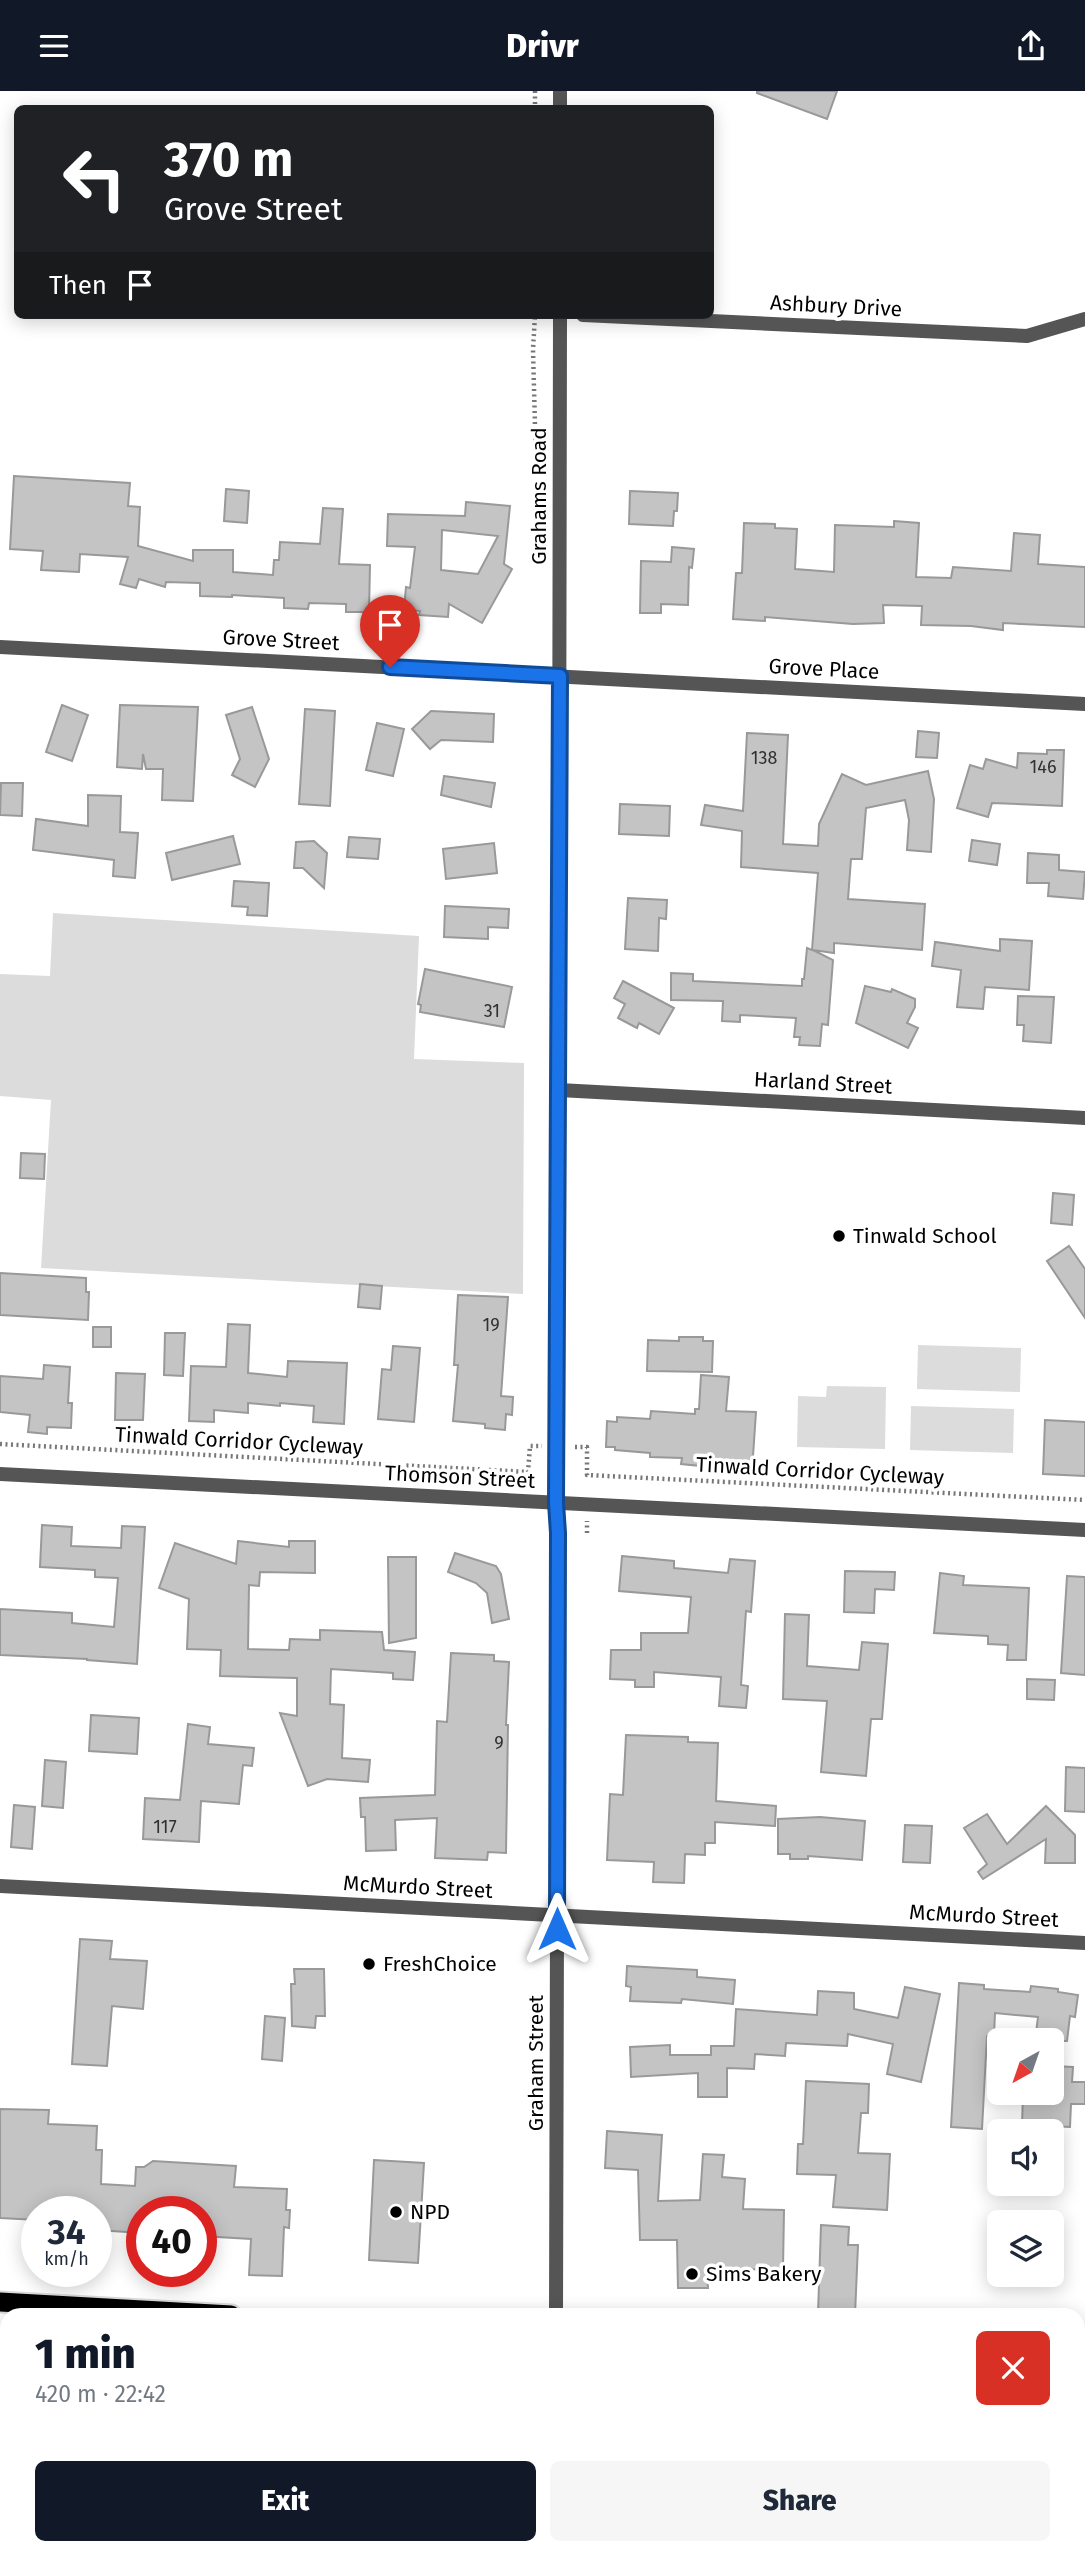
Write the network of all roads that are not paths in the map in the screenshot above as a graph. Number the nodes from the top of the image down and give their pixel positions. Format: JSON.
{"nodes":[{"id":1,"x":560,"y":319,"type":"edge"},
{"id":2,"x":668,"y":319,"type":"edge"},
{"id":3,"x":1085,"y":319,"type":"edge"},
{"id":4,"x":0,"y":647,"type":"edge"},
{"id":5,"x":560,"y":676,"type":"junction"},
{"id":6,"x":1085,"y":704,"type":"edge"},
{"id":7,"x":558,"y":1090,"type":"junction"},
{"id":8,"x":1085,"y":1118,"type":"edge"},
{"id":9,"x":0,"y":1474,"type":"edge"},
{"id":10,"x":556,"y":1503,"type":"junction"},
{"id":11,"x":1085,"y":1530,"type":"edge"},
{"id":12,"x":0,"y":1887,"type":"edge"},
{"id":13,"x":557,"y":1915,"type":"junction"},
{"id":14,"x":1085,"y":1943,"type":"edge"},
{"id":15,"x":0,"y":2302,"type":"edge"},
{"id":16,"x":107,"y":2308,"type":"edge"},
{"id":17,"x":556,"y":2308,"type":"edge"}],
"edges":[{"from":1,"to":5,"type":"street","name":"Grahams Road"},
{"from":2,"to":3,"type":"street","name":"Ashbury Drive"},
{"from":4,"to":5,"type":"street","name":"Grove Street"},
{"from":5,"to":6,"type":"street","name":"Grove Place"},
{"from":5,"to":7,"type":"street","name":"Graham Street"},
{"from":7,"to":8,"type":"street","name":"Harland Street"},
{"from":7,"to":10,"type":"street","name":"Graham Street"},
{"from":9,"to":10,"type":"street","name":"Thomson Street"},
{"from":10,"to":11,"type":"street","name":"Thomson Street"},
{"from":10,"to":13,"type":"street","name":"Graham Street"},
{"from":12,"to":13,"type":"street","name":"McMurdo Street"},
{"from":13,"to":14,"type":"street","name":"McMurdo Street"},
{"from":13,"to":17,"type":"street","name":"Graham Street"},
{"from":15,"to":16,"type":"highway"}]}
